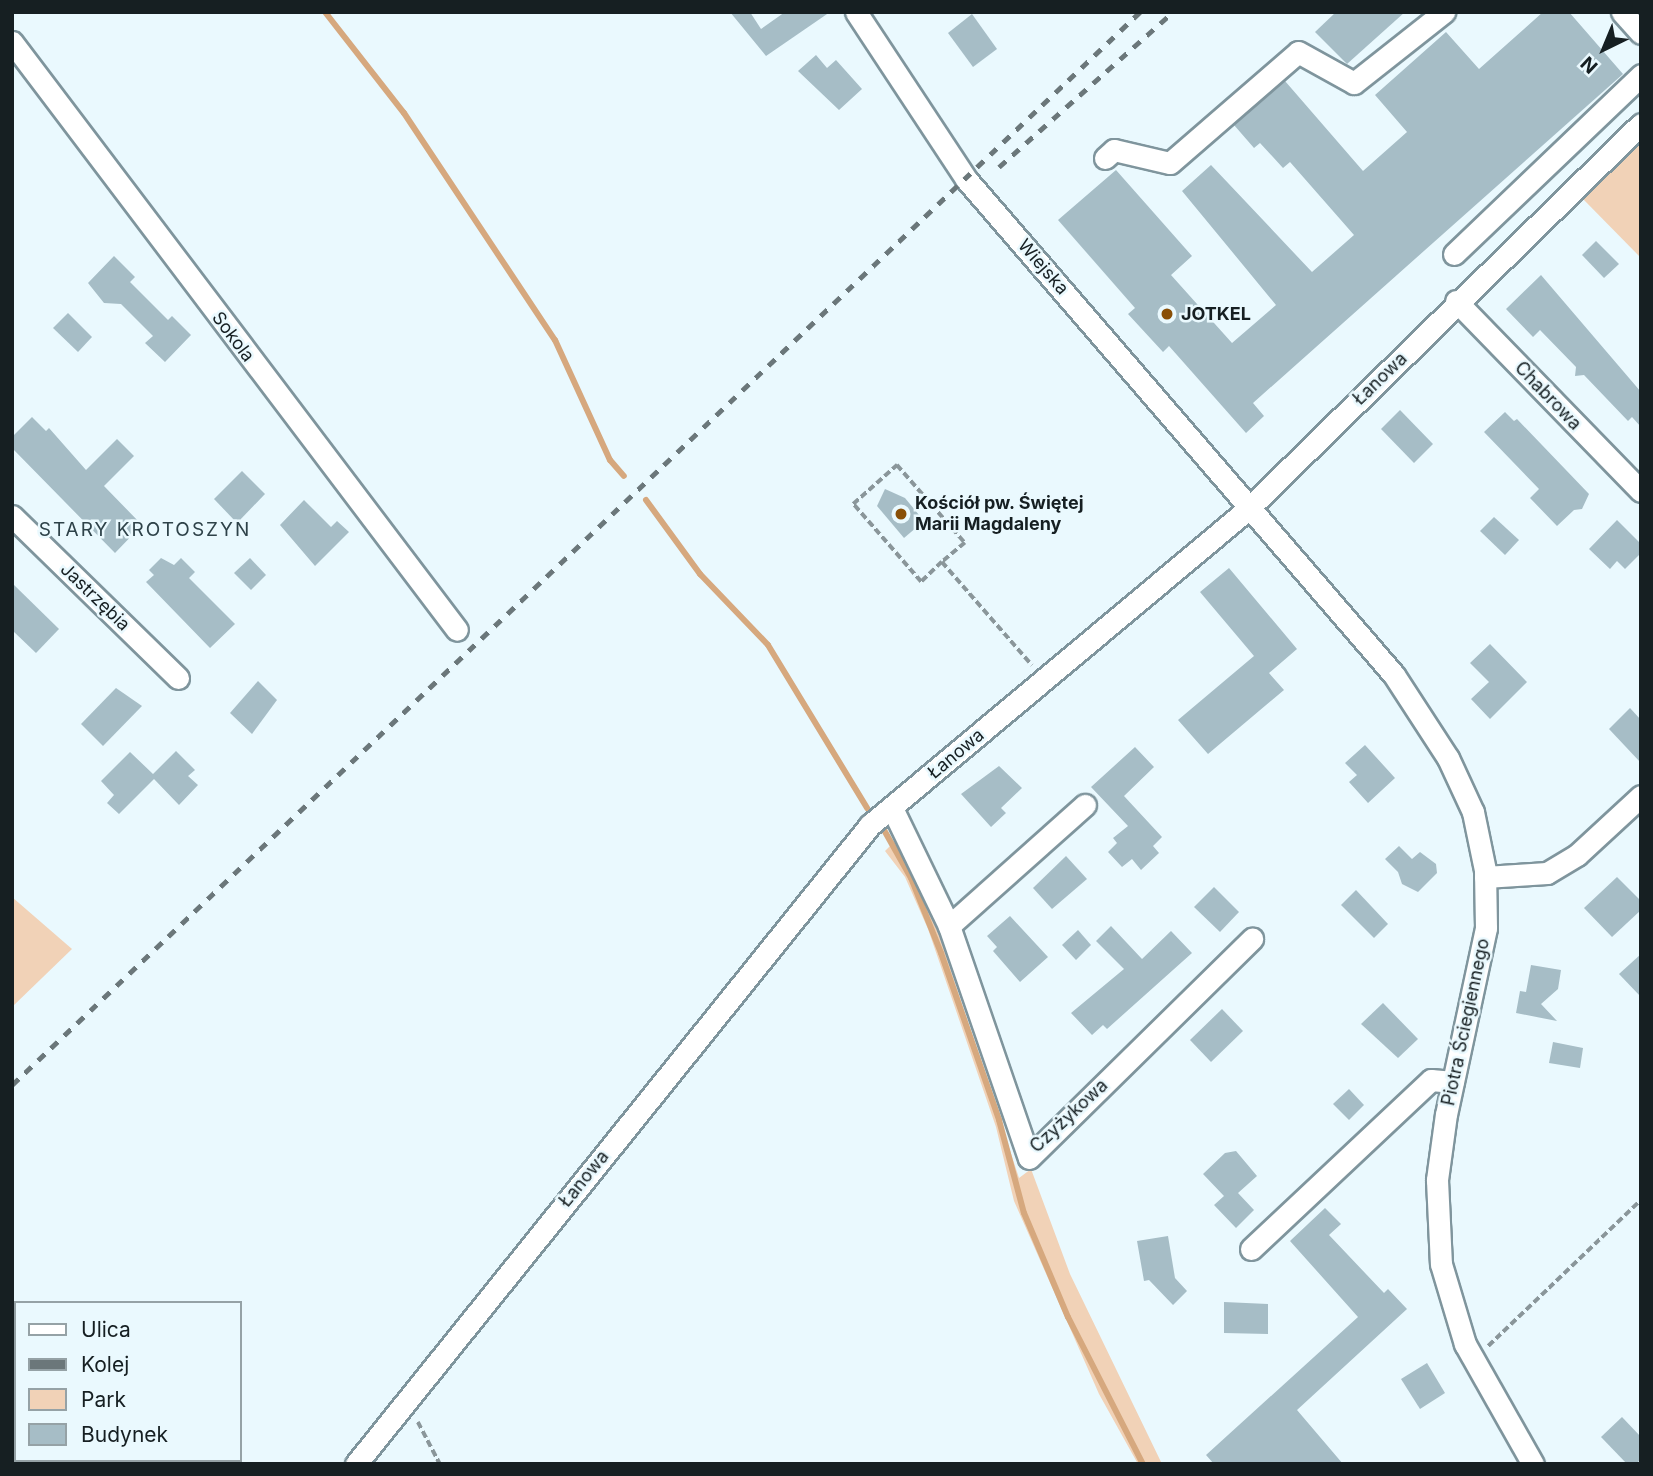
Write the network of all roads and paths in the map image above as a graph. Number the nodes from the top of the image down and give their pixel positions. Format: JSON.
{"nodes":[{"id":1,"x":856,"y":12,"type":"edge"},
{"id":2,"x":1444,"y":12,"type":"edge"},
{"id":3,"x":1622,"y":12,"type":"edge"},
{"id":4,"x":1641,"y":33,"type":"edge"},
{"id":5,"x":12,"y":42,"type":"edge"},
{"id":6,"x":1641,"y":75,"type":"edge"},
{"id":7,"x":1641,"y":124,"type":"edge"},
{"id":8,"x":1105,"y":158,"type":"dead end"},
{"id":9,"x":1454,"y":254,"type":"dead end"},
{"id":10,"x":1456,"y":301,"type":"junction"},
{"id":11,"x":1641,"y":491,"type":"edge"},
{"id":12,"x":1250,"y":507,"type":"junction"},
{"id":13,"x":12,"y":516,"type":"edge"},
{"id":14,"x":942,"y":562,"type":"junction"},
{"id":15,"x":457,"y":630,"type":"dead end"},
{"id":16,"x":178,"y":678,"type":"dead end"},
{"id":17,"x":1045,"y":680,"type":"junction"},
{"id":18,"x":1641,"y":796,"type":"edge"},
{"id":19,"x":1085,"y":805,"type":"dead end"},
{"id":20,"x":892,"y":808,"type":"junction"},
{"id":21,"x":1485,"y":877,"type":"junction"},
{"id":22,"x":949,"y":926,"type":"junction"},
{"id":23,"x":1252,"y":939,"type":"dead end"},
{"id":24,"x":1453,"y":1082,"type":"junction"},
{"id":25,"x":1641,"y":1200,"type":"edge"},
{"id":26,"x":1251,"y":1249,"type":"dead end"},
{"id":27,"x":1473,"y":1360,"type":"junction"},
{"id":28,"x":407,"y":1402,"type":"junction"},
{"id":29,"x":356,"y":1464,"type":"edge"},
{"id":30,"x":440,"y":1464,"type":"edge"},
{"id":31,"x":1533,"y":1464,"type":"edge"}],
"edges":[{"from":1,"to":12,"type":"street","name":"Wiejska"},
{"from":2,"to":8,"type":"street"},
{"from":3,"to":4,"type":"street"},
{"from":5,"to":15,"type":"street","name":"Sokola"},
{"from":6,"to":9,"type":"street"},
{"from":7,"to":10,"type":"street","name":"Łanowa"},
{"from":10,"to":11,"type":"street","name":"Chabrowa"},
{"from":10,"to":12,"type":"street","name":"Łanowa"},
{"from":12,"to":17,"type":"street","name":"Łanowa"},
{"from":12,"to":21,"type":"street","name":"Piotra Ściegiennego"},
{"from":13,"to":16,"type":"street","name":"Jastrzębia"},
{"from":14,"to":14,"type":"path"},
{"from":14,"to":17,"type":"path"},
{"from":17,"to":20,"type":"street","name":"Łanowa"},
{"from":18,"to":21,"type":"street"},
{"from":19,"to":22,"type":"street"},
{"from":20,"to":22,"type":"street","name":"Czyżykowa"},
{"from":20,"to":28,"type":"street","name":"Łanowa"},
{"from":21,"to":24,"type":"street","name":"Piotra Ściegiennego"},
{"from":22,"to":23,"type":"street","name":"Czyżykowa"},
{"from":24,"to":26,"type":"street"},
{"from":24,"to":27,"type":"street","name":"Piotra Ściegiennego"},
{"from":25,"to":27,"type":"path"},
{"from":27,"to":31,"type":"street","name":"Piotra Ściegiennego"},
{"from":28,"to":29,"type":"street","name":"Łanowa"},
{"from":28,"to":30,"type":"path"}]}
